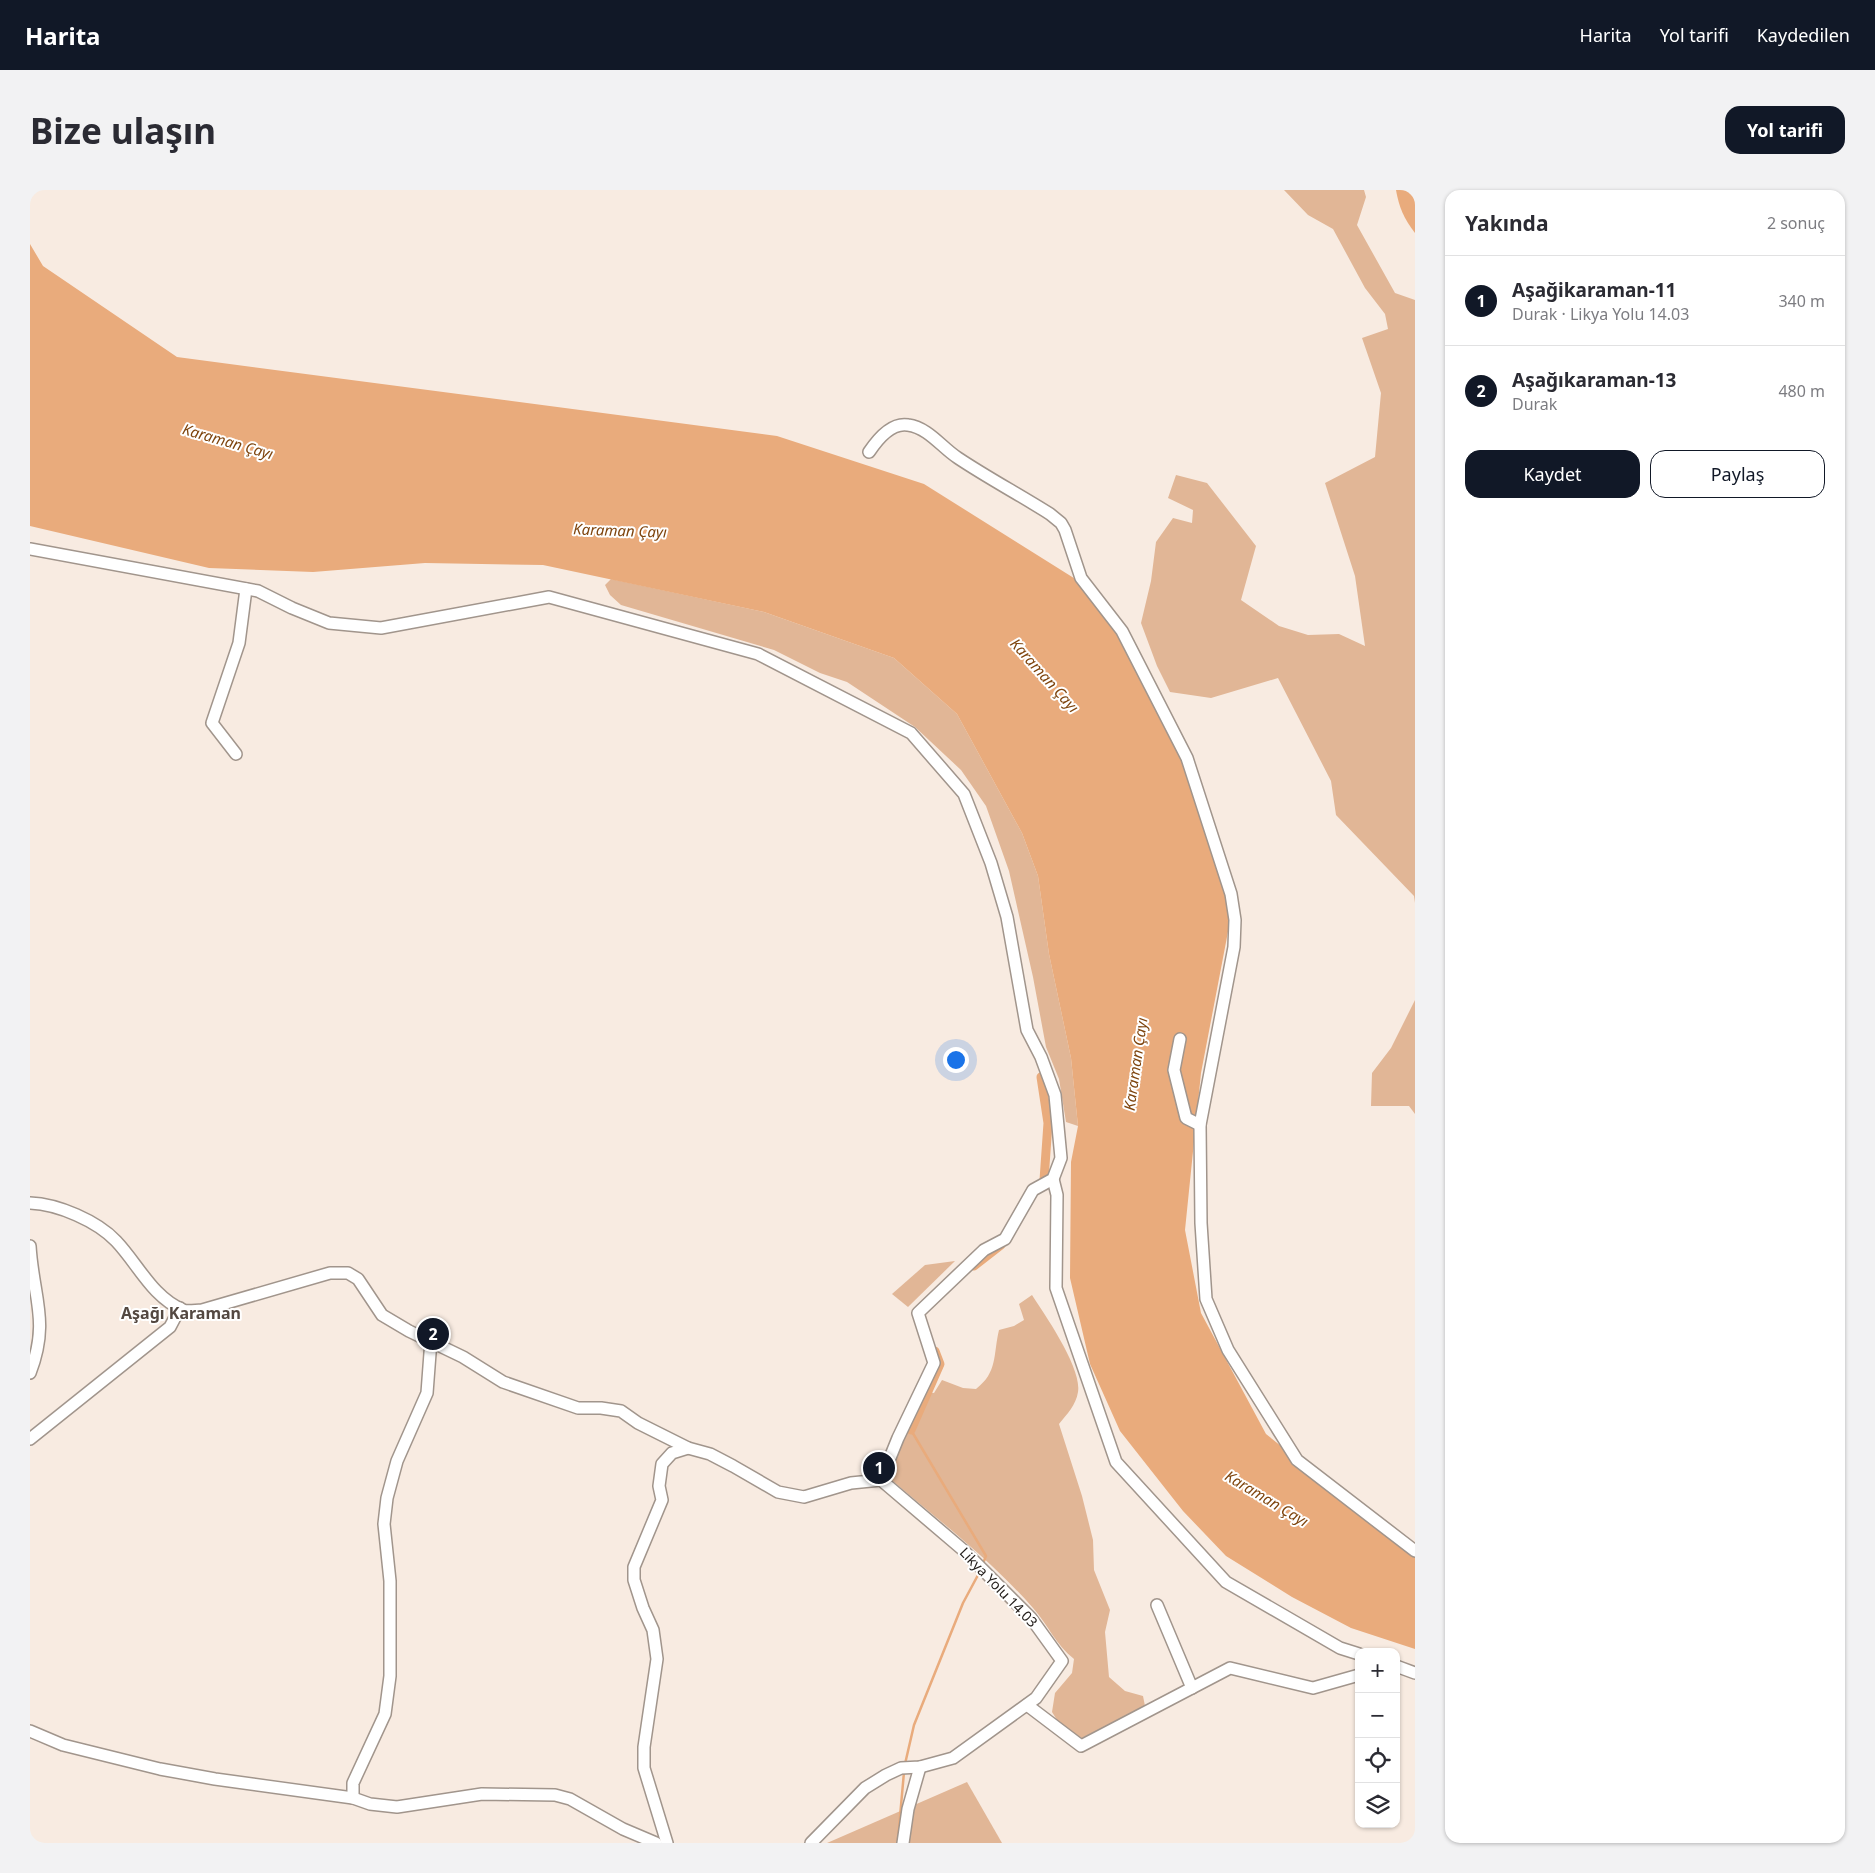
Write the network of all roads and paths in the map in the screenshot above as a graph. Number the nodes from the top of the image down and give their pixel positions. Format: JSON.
{"nodes":[{"id":1,"x":869,"y":452,"type":"dead end"},
{"id":2,"x":30,"y":549,"type":"edge"},
{"id":3,"x":246,"y":589,"type":"junction"},
{"id":4,"x":236,"y":754,"type":"dead end"},
{"id":5,"x":1180,"y":1039,"type":"dead end"},
{"id":6,"x":1200,"y":1125,"type":"junction"},
{"id":7,"x":1053,"y":1179,"type":"junction"},
{"id":8,"x":30,"y":1203,"type":"edge"},
{"id":9,"x":30,"y":1246,"type":"edge"},
{"id":10,"x":180,"y":1308,"type":"junction"},
{"id":11,"x":431,"y":1340,"type":"junction"},
{"id":12,"x":30,"y":1373,"type":"edge"},
{"id":13,"x":30,"y":1439,"type":"edge"},
{"id":14,"x":688,"y":1448,"type":"junction"},
{"id":15,"x":881,"y":1480,"type":"junction"},
{"id":16,"x":1415,"y":1551,"type":"edge"},
{"id":17,"x":1157,"y":1606,"type":"dead end"},
{"id":18,"x":1355,"y":1653,"type":"edge"},
{"id":19,"x":1400,"y":1667,"type":"edge"},
{"id":20,"x":1415,"y":1673,"type":"edge"},
{"id":21,"x":1355,"y":1676,"type":"edge"},
{"id":22,"x":1192,"y":1688,"type":"junction"},
{"id":23,"x":1027,"y":1704,"type":"junction"},
{"id":24,"x":30,"y":1731,"type":"edge"},
{"id":25,"x":920,"y":1767,"type":"junction"},
{"id":26,"x":353,"y":1798,"type":"junction"},
{"id":27,"x":656,"y":1843,"type":"edge"},
{"id":28,"x":667,"y":1843,"type":"edge"},
{"id":29,"x":811,"y":1843,"type":"edge"},
{"id":30,"x":903,"y":1843,"type":"edge"}],
"edges":[{"from":1,"to":6,"type":"street"},
{"from":2,"to":3,"type":"street"},
{"from":3,"to":4,"type":"street"},
{"from":3,"to":7,"type":"street"},
{"from":5,"to":6,"type":"street"},
{"from":6,"to":16,"type":"street"},
{"from":7,"to":15,"type":"street"},
{"from":7,"to":18,"type":"street"},
{"from":8,"to":10,"type":"street"},
{"from":9,"to":12,"type":"street"},
{"from":10,"to":11,"type":"street"},
{"from":10,"to":13,"type":"street"},
{"from":11,"to":14,"type":"street"},
{"from":11,"to":26,"type":"street"},
{"from":14,"to":15,"type":"street"},
{"from":14,"to":28,"type":"street"},
{"from":15,"to":23,"type":"street","name":"Likya Yolu 14.03"},
{"from":17,"to":22,"type":"street"},
{"from":19,"to":20,"type":"street"},
{"from":21,"to":22,"type":"street"},
{"from":22,"to":23,"type":"street"},
{"from":23,"to":25,"type":"street","name":"Likya Yolu 14.03"},
{"from":24,"to":26,"type":"street"},
{"from":25,"to":29,"type":"street","name":"Likya Yolu 14.03"},
{"from":25,"to":30,"type":"street"},
{"from":26,"to":27,"type":"street"}]}
